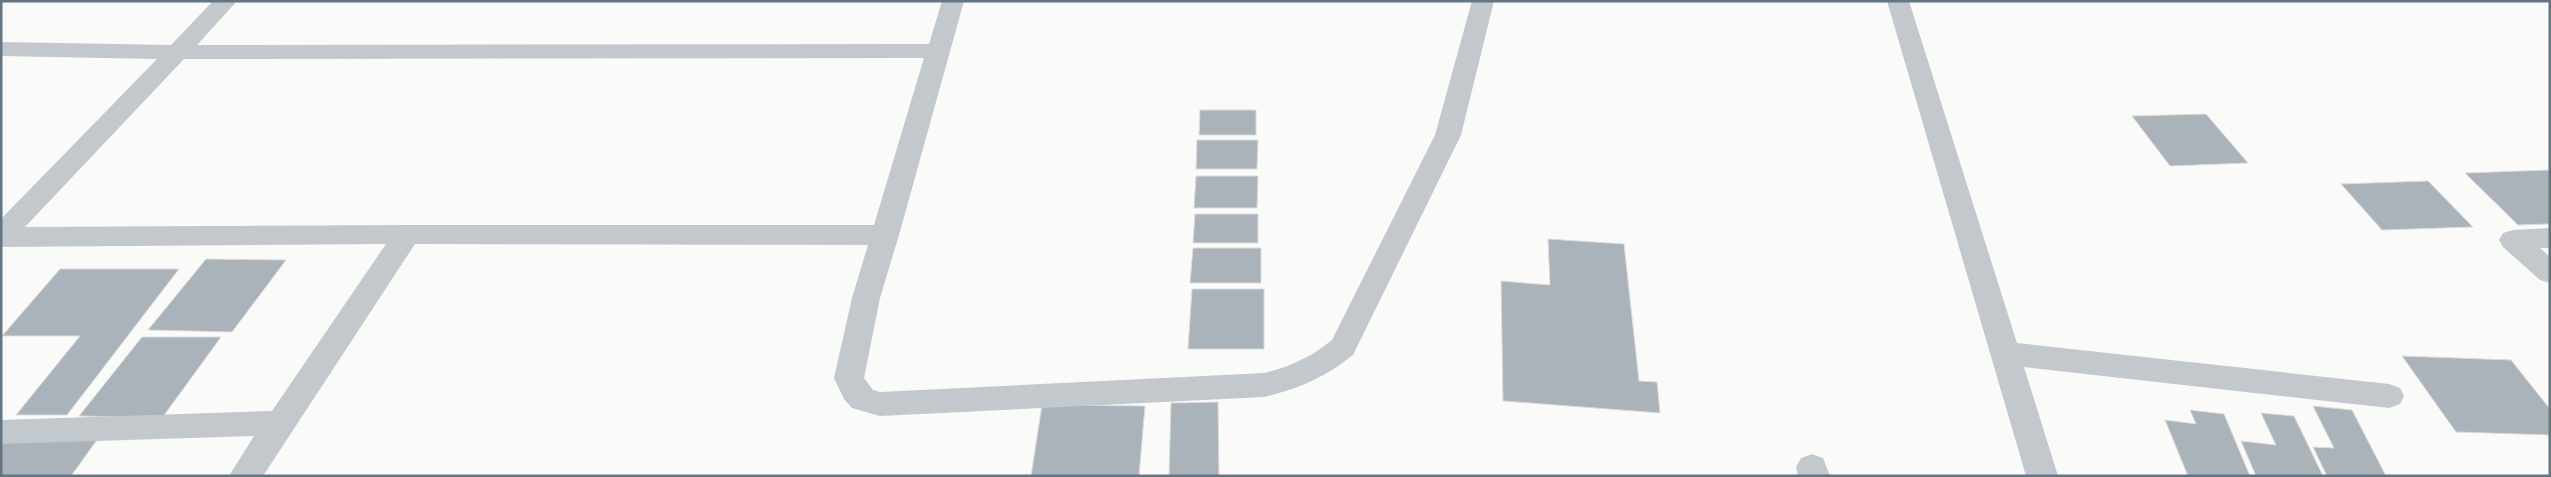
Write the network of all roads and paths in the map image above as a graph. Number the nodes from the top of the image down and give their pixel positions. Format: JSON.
{"nodes":[{"id":1,"x":226,"y":1,"type":"edge"},
{"id":2,"x":953,"y":1,"type":"edge"},
{"id":3,"x":1483,"y":1,"type":"edge"},
{"id":4,"x":1898,"y":1,"type":"edge"},
{"id":5,"x":1,"y":49,"type":"edge"},
{"id":6,"x":938,"y":51,"type":"junction"},
{"id":7,"x":177,"y":52,"type":"junction"},
{"id":8,"x":407,"y":234,"type":"junction"},
{"id":9,"x":884,"y":235,"type":"junction"},
{"id":10,"x":1,"y":236,"type":"edge"},
{"id":11,"x":2550,"y":238,"type":"edge"},
{"id":12,"x":2550,"y":273,"type":"edge"},
{"id":13,"x":2003,"y":353,"type":"junction"},
{"id":14,"x":2389,"y":396,"type":"dead end"},
{"id":15,"x":280,"y":423,"type":"junction"},
{"id":16,"x":2,"y":432,"type":"edge"},
{"id":17,"x":245,"y":476,"type":"edge"},
{"id":18,"x":2042,"y":476,"type":"edge"}],
"edges":[{"from":1,"to":7,"type":"street"},
{"from":2,"to":6,"type":"street"},
{"from":3,"to":9,"type":"street"},
{"from":4,"to":13,"type":"street"},
{"from":5,"to":7,"type":"street"},
{"from":6,"to":7,"type":"street"},
{"from":6,"to":9,"type":"street"},
{"from":7,"to":10,"type":"street"},
{"from":8,"to":9,"type":"street"},
{"from":8,"to":10,"type":"street"},
{"from":8,"to":15,"type":"street"},
{"from":11,"to":12,"type":"street"},
{"from":13,"to":14,"type":"street"},
{"from":13,"to":18,"type":"street"},
{"from":15,"to":16,"type":"street"},
{"from":15,"to":17,"type":"street"}]}
